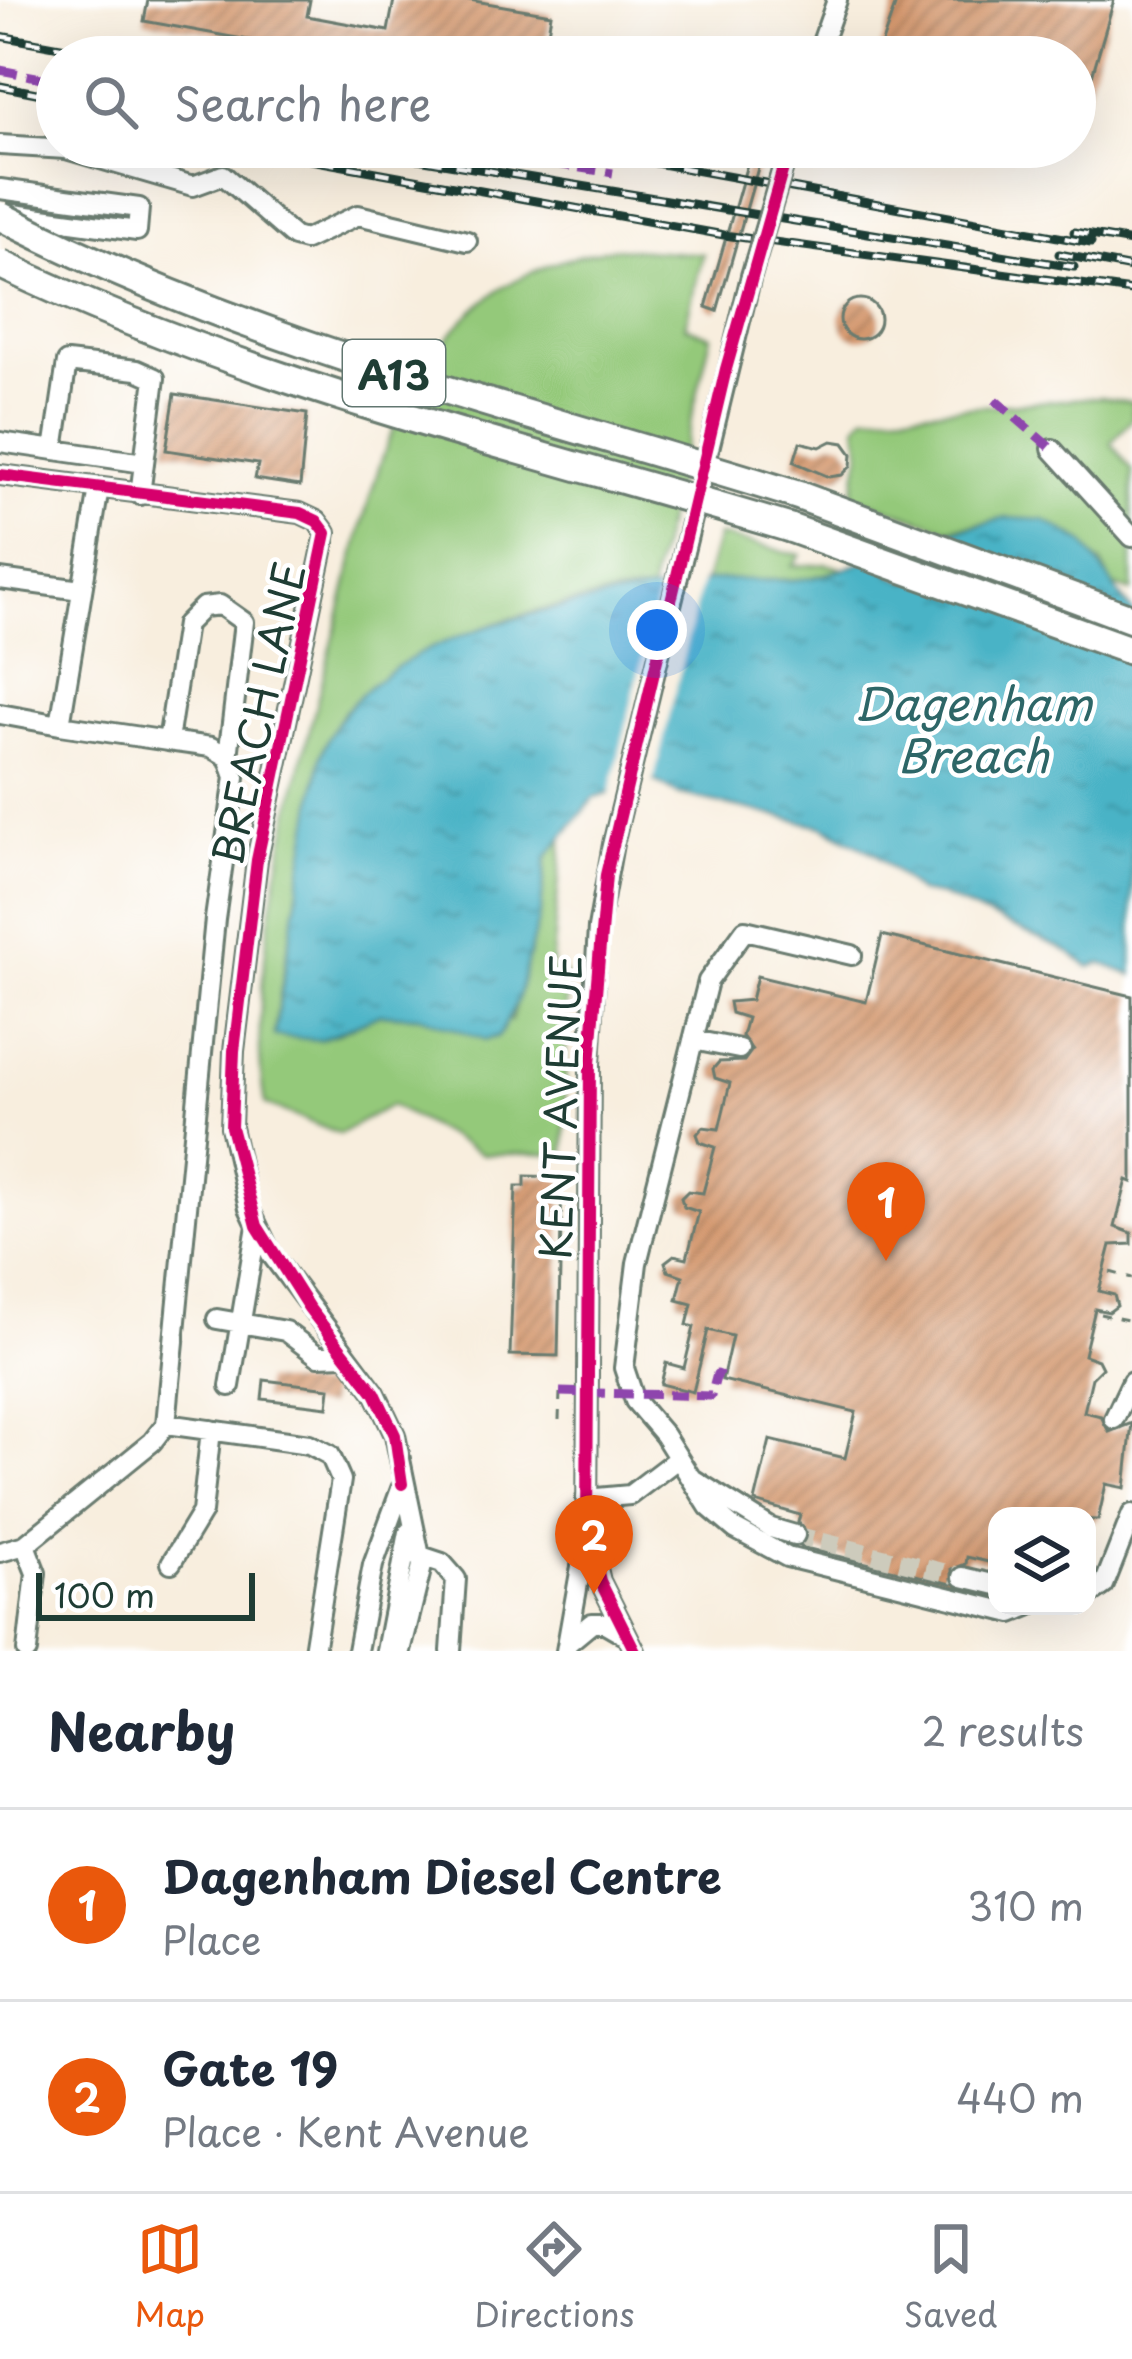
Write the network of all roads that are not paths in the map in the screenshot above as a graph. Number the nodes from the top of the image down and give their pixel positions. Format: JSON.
{"nodes":[{"id":1,"x":837,"y":0,"type":"edge"},
{"id":2,"x":824,"y":36,"type":"edge"},
{"id":3,"x":0,"y":145,"type":"edge"},
{"id":4,"x":36,"y":147,"type":"edge"},
{"id":5,"x":131,"y":168,"type":"edge"},
{"id":6,"x":783,"y":168,"type":"edge"},
{"id":7,"x":0,"y":189,"type":"edge"},
{"id":8,"x":0,"y":214,"type":"edge"},
{"id":9,"x":467,"y":242,"type":"dead end"},
{"id":10,"x":0,"y":264,"type":"edge"},
{"id":11,"x":0,"y":442,"type":"edge"},
{"id":12,"x":1052,"y":449,"type":"dead end"},
{"id":13,"x":54,"y":450,"type":"junction"},
{"id":14,"x":144,"y":463,"type":"junction"},
{"id":15,"x":0,"y":475,"type":"edge"},
{"id":16,"x":99,"y":488,"type":"junction"},
{"id":17,"x":140,"y":495,"type":"junction"},
{"id":18,"x":1132,"y":537,"type":"edge"},
{"id":19,"x":0,"y":579,"type":"edge"},
{"id":20,"x":81,"y":590,"type":"junction"},
{"id":21,"x":1132,"y":619,"type":"edge"},
{"id":22,"x":1132,"y":652,"type":"edge"},
{"id":23,"x":0,"y":714,"type":"edge"},
{"id":24,"x":60,"y":724,"type":"junction"},
{"id":25,"x":168,"y":741,"type":"junction"},
{"id":26,"x":228,"y":757,"type":"junction"},
{"id":27,"x":851,"y":955,"type":"dead end"},
{"id":28,"x":693,"y":1040,"type":"junction"},
{"id":29,"x":739,"y":1049,"type":"dead end"},
{"id":30,"x":256,"y":1226,"type":"junction"},
{"id":31,"x":217,"y":1319,"type":"dead end"},
{"id":32,"x":241,"y":1322,"type":"junction"},
{"id":33,"x":345,"y":1355,"type":"junction"},
{"id":34,"x":1132,"y":1382,"type":"edge"},
{"id":35,"x":230,"y":1386,"type":"dead end"},
{"id":36,"x":1114,"y":1420,"type":"dead end"},
{"id":37,"x":166,"y":1424,"type":"junction"},
{"id":38,"x":211,"y":1430,"type":"junction"},
{"id":39,"x":680,"y":1466,"type":"junction"},
{"id":40,"x":586,"y":1499,"type":"junction"},
{"id":41,"x":1132,"y":1514,"type":"edge"},
{"id":42,"x":403,"y":1516,"type":"junction"},
{"id":43,"x":587,"y":1528,"type":"junction"},
{"id":44,"x":796,"y":1534,"type":"tunnel mouth"},
{"id":45,"x":25,"y":1545,"type":"junction"},
{"id":46,"x":0,"y":1552,"type":"edge"},
{"id":47,"x":171,"y":1563,"type":"dead end"},
{"id":48,"x":963,"y":1576,"type":"tunnel mouth"},
{"id":49,"x":988,"y":1583,"type":"edge"},
{"id":50,"x":1096,"y":1591,"type":"edge"},
{"id":51,"x":988,"y":1607,"type":"edge"},
{"id":52,"x":629,"y":1642,"type":"edge"},
{"id":53,"x":566,"y":1648,"type":"edge"},
{"id":54,"x":27,"y":1651,"type":"edge"},
{"id":55,"x":314,"y":1651,"type":"edge"},
{"id":56,"x":362,"y":1651,"type":"edge"},
{"id":57,"x":386,"y":1651,"type":"edge"},
{"id":58,"x":452,"y":1651,"type":"edge"}],
"edges":[{"from":1,"to":2,"type":"street"},
{"from":3,"to":4,"type":"street"},
{"from":5,"to":9,"type":"street"},
{"from":6,"to":40,"type":"street","name":"KENT AVENUE","bridge":true},
{"from":7,"to":8,"type":"street"},
{"from":8,"to":21,"type":"highway","number":"A13","bridge":true},
{"from":10,"to":22,"type":"highway","number":"A13","bridge":true},
{"from":11,"to":13,"type":"street"},
{"from":12,"to":18,"type":"street"},
{"from":13,"to":14,"type":"street"},
{"from":13,"to":14,"type":"street"},
{"from":14,"to":17,"type":"street"},
{"from":15,"to":16,"type":"street","name":"BREACH LANE"},
{"from":16,"to":17,"type":"street","name":"BREACH LANE"},
{"from":16,"to":20,"type":"street"},
{"from":17,"to":30,"type":"street","name":"BREACH LANE"},
{"from":19,"to":20,"type":"street"},
{"from":20,"to":24,"type":"street"},
{"from":23,"to":24,"type":"street"},
{"from":24,"to":25,"type":"street"},
{"from":25,"to":26,"type":"street"},
{"from":25,"to":26,"type":"street"},
{"from":26,"to":37,"type":"street"},
{"from":27,"to":28,"type":"street"},
{"from":28,"to":29,"type":"street"},
{"from":28,"to":39,"type":"street"},
{"from":30,"to":32,"type":"street"},
{"from":30,"to":33,"type":"street","name":"BREACH LANE"},
{"from":31,"to":32,"type":"street"},
{"from":32,"to":33,"type":"street"},
{"from":32,"to":35,"type":"street"},
{"from":33,"to":42,"type":"street","name":"BREACH LANE"},
{"from":34,"to":36,"type":"street"},
{"from":37,"to":38,"type":"street"},
{"from":37,"to":45,"type":"street"},
{"from":38,"to":47,"type":"street"},
{"from":38,"to":55,"type":"street"},
{"from":39,"to":40,"type":"street"},
{"from":39,"to":44,"type":"street"},
{"from":39,"to":51,"type":"street"},
{"from":40,"to":43,"type":"street","name":"KENT AVENUE"},
{"from":41,"to":50,"type":"street"},
{"from":42,"to":56,"type":"street"},
{"from":42,"to":57,"type":"street"},
{"from":42,"to":58,"type":"street","name":"BREACH LANE"},
{"from":43,"to":52,"type":"street","name":"KENT AVENUE"},
{"from":43,"to":53,"type":"street"},
{"from":45,"to":46,"type":"street"},
{"from":45,"to":54,"type":"street"},
{"from":48,"to":49,"type":"street"},
{"from":52,"to":53,"type":"street"}]}
